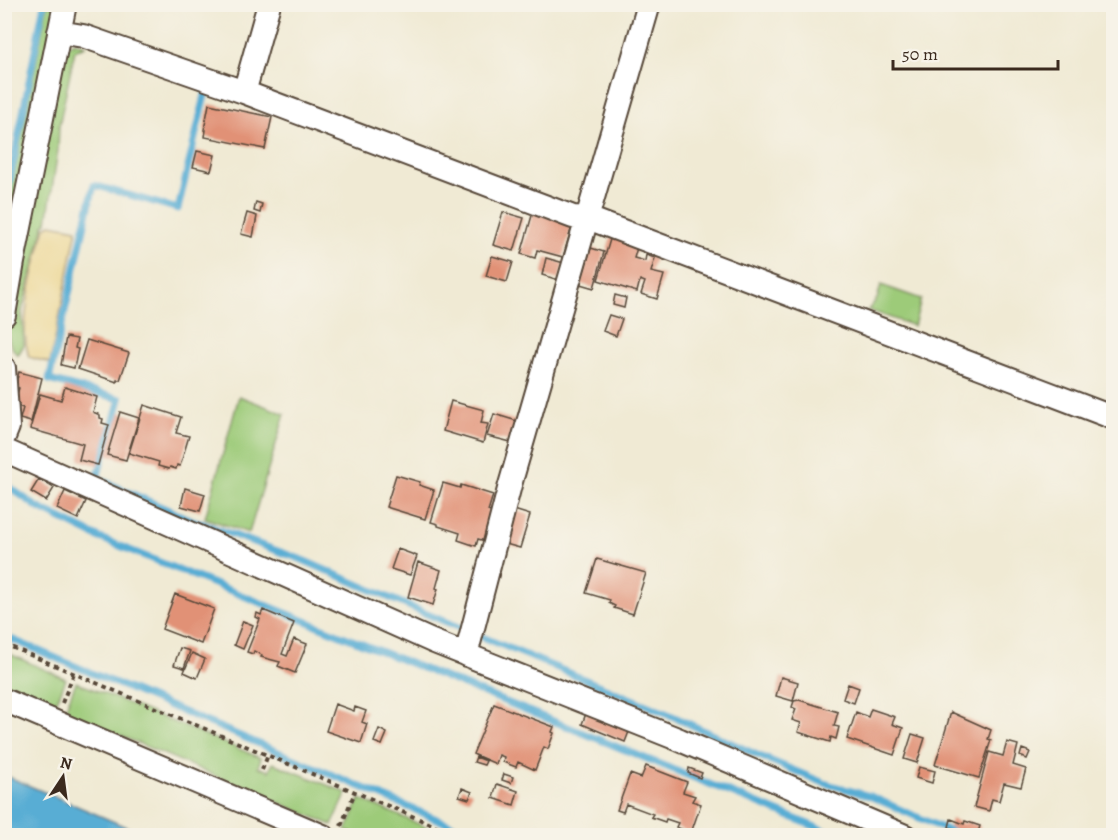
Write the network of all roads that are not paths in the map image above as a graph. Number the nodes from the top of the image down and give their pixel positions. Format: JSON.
{"nodes":[{"id":1,"x":65,"y":4,"type":"edge"},
{"id":2,"x":269,"y":4,"type":"edge"},
{"id":3,"x":649,"y":4,"type":"edge"},
{"id":4,"x":59,"y":32,"type":"junction"},
{"id":5,"x":246,"y":82,"type":"dead end"},
{"id":6,"x":588,"y":218,"type":"junction"},
{"id":7,"x":4,"y":315,"type":"edge"},
{"id":8,"x":4,"y":368,"type":"edge"},
{"id":9,"x":1113,"y":418,"type":"edge"},
{"id":10,"x":4,"y":437,"type":"edge"},
{"id":11,"x":4,"y":450,"type":"edge"},
{"id":12,"x":470,"y":640,"type":"junction"},
{"id":13,"x":4,"y":700,"type":"edge"},
{"id":14,"x":331,"y":833,"type":"edge"},
{"id":15,"x":905,"y":836,"type":"edge"}],
"edges":[{"from":1,"to":4,"type":"street"},
{"from":2,"to":5,"type":"street"},
{"from":3,"to":6,"type":"street"},
{"from":4,"to":6,"type":"street"},
{"from":4,"to":7,"type":"street"},
{"from":6,"to":9,"type":"street"},
{"from":6,"to":12,"type":"street"},
{"from":8,"to":10,"type":"street"},
{"from":11,"to":12,"type":"street"},
{"from":12,"to":15,"type":"street"},
{"from":13,"to":14,"type":"street"}]}
